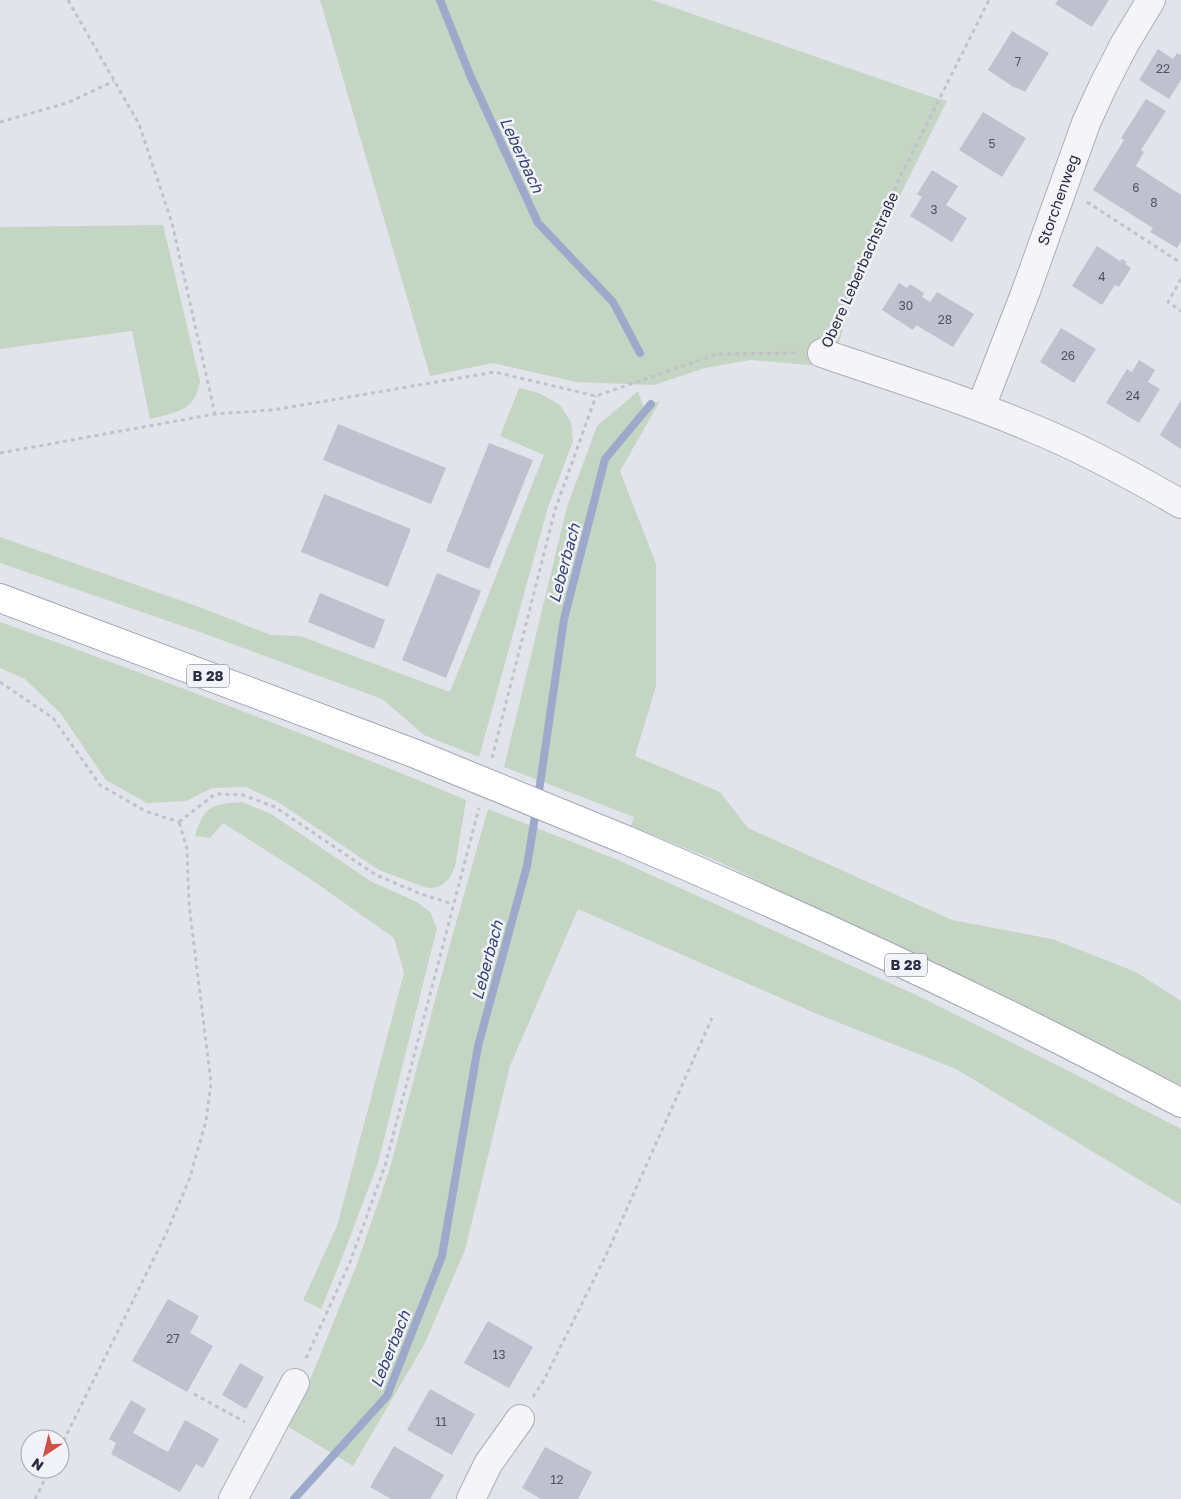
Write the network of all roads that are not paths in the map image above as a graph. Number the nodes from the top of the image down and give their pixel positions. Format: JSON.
{"nodes":[{"id":1,"x":1151,"y":0,"type":"edge"},
{"id":2,"x":822,"y":353,"type":"road end"},
{"id":3,"x":981,"y":407,"type":"junction"},
{"id":4,"x":1181,"y":504,"type":"edge"},
{"id":5,"x":0,"y":598,"type":"edge"},
{"id":6,"x":1181,"y":1102,"type":"edge"},
{"id":7,"x":295,"y":1383,"type":"road end"},
{"id":8,"x":520,"y":1419,"type":"road end"},
{"id":9,"x":233,"y":1499,"type":"edge"},
{"id":10,"x":471,"y":1499,"type":"edge"}],
"edges":[{"from":1,"to":3,"type":"street","name":"Storchenweg"},
{"from":2,"to":3,"type":"street","name":"Obere Leberbachstraße"},
{"from":3,"to":4,"type":"street","name":"Obere Leberbachstraße"},
{"from":5,"to":6,"type":"main road","number":"B 28","bridge":true},
{"from":7,"to":9,"type":"street"},
{"from":8,"to":10,"type":"street"}]}
